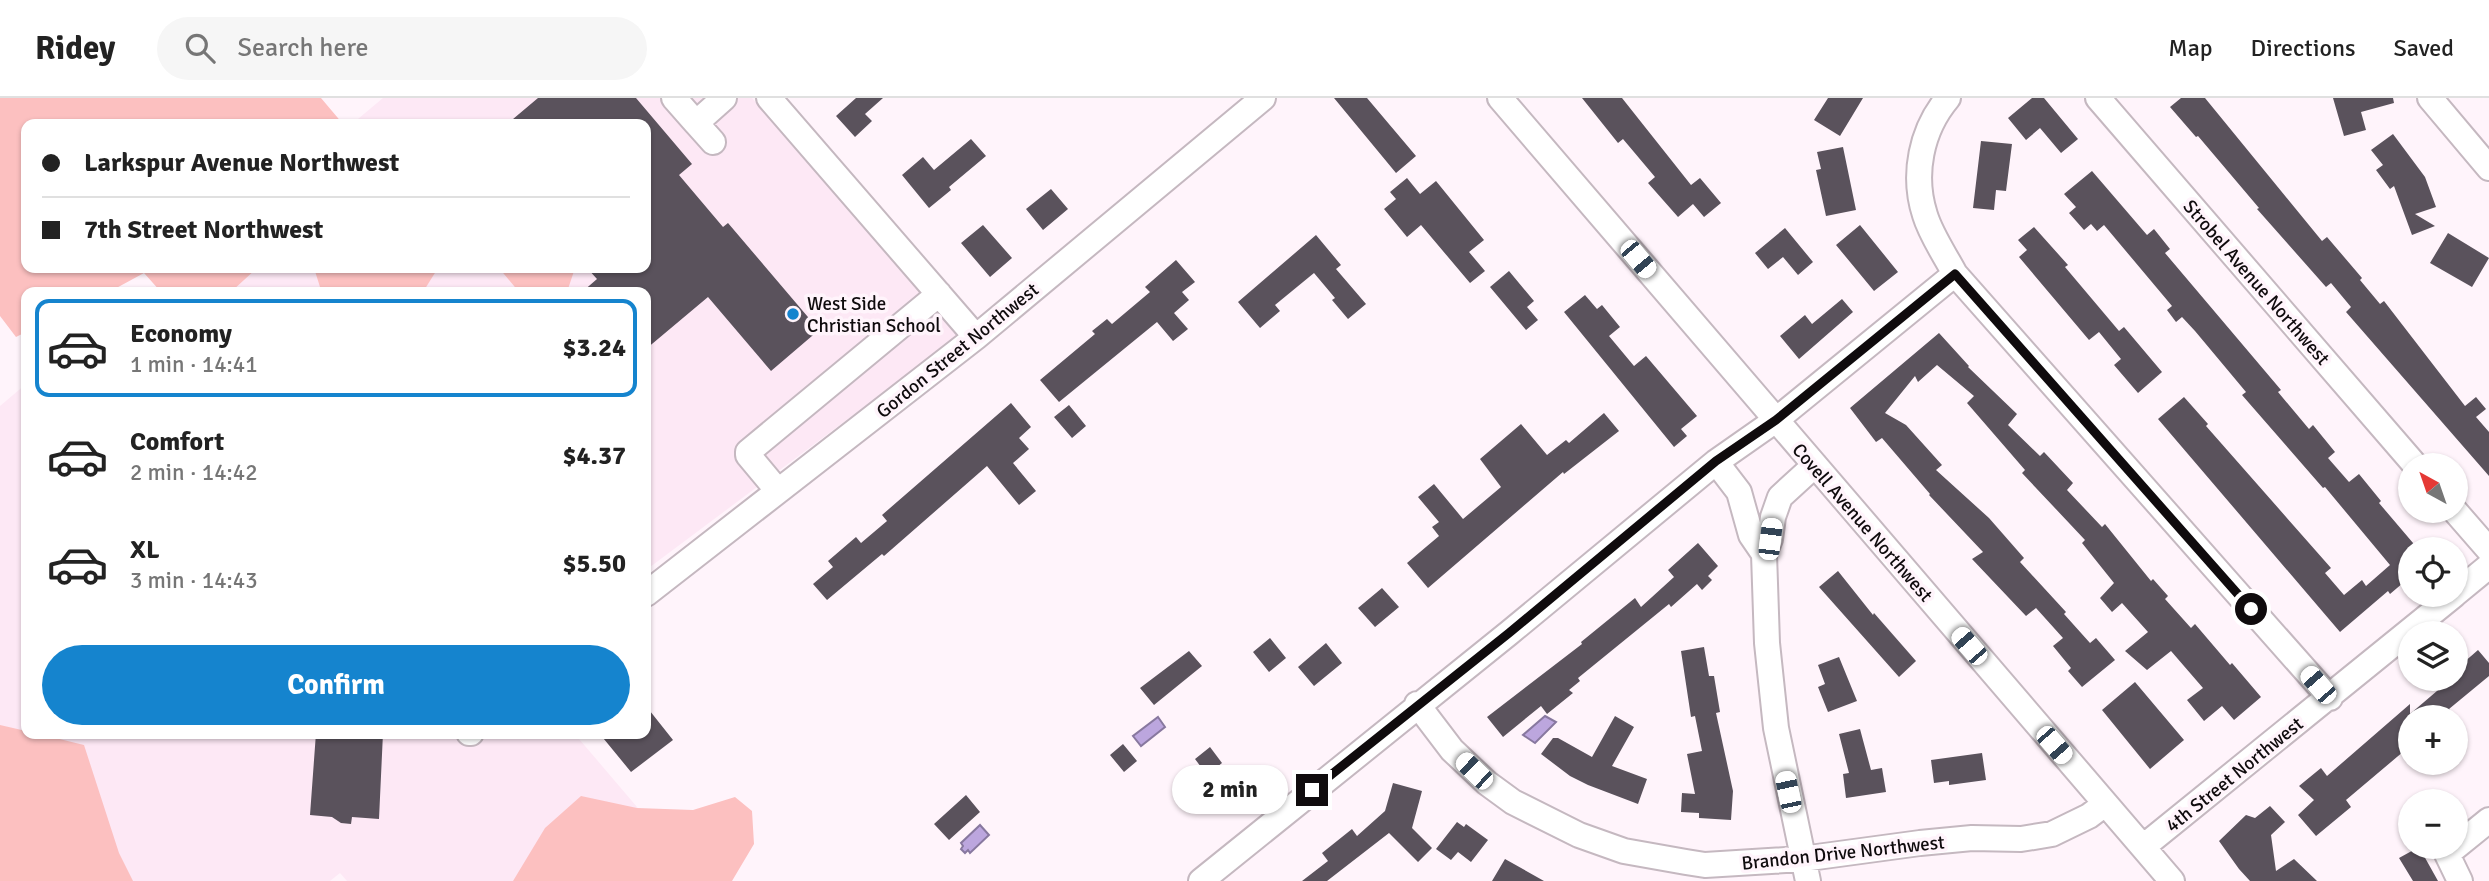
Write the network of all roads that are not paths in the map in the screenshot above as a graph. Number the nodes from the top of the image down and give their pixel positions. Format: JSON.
{"nodes":[{"id":1,"x":674,"y":98,"type":"edge"},
{"id":2,"x":724,"y":98,"type":"edge"},
{"id":3,"x":1264,"y":98,"type":"edge"},
{"id":4,"x":1500,"y":98,"type":"edge"},
{"id":5,"x":1948,"y":98,"type":"edge"},
{"id":6,"x":2098,"y":98,"type":"edge"},
{"id":7,"x":2430,"y":98,"type":"edge"},
{"id":8,"x":781,"y":104,"type":"edge"},
{"id":9,"x":696,"y":123,"type":"junction"},
{"id":10,"x":713,"y":142,"type":"dead end"},
{"id":11,"x":2489,"y":168,"type":"edge"},
{"id":12,"x":1955,"y":274,"type":"junction"},
{"id":13,"x":939,"y":294,"type":"junction"},
{"id":14,"x":976,"y":337,"type":"junction"},
{"id":15,"x":1776,"y":420,"type":"junction"},
{"id":16,"x":2405,"y":453,"type":"edge"},
{"id":17,"x":1716,"y":461,"type":"junction"},
{"id":18,"x":1815,"y":465,"type":"junction"},
{"id":19,"x":778,"y":491,"type":"junction"},
{"id":20,"x":2465,"y":523,"type":"edge"},
{"id":21,"x":2489,"y":550,"type":"edge"},
{"id":22,"x":1764,"y":554,"type":"junction"},
{"id":23,"x":2489,"y":566,"type":"edge"},
{"id":24,"x":2468,"y":583,"type":"edge"},
{"id":25,"x":651,"y":590,"type":"edge"},
{"id":26,"x":2439,"y":607,"type":"edge"},
{"id":27,"x":2330,"y":698,"type":"junction"},
{"id":28,"x":1417,"y":705,"type":"junction"},
{"id":29,"x":2105,"y":804,"type":"junction"},
{"id":30,"x":2489,"y":820,"type":"edge"},
{"id":31,"x":2143,"y":847,"type":"junction"},
{"id":32,"x":1805,"y":870,"type":"edge"},
{"id":33,"x":1200,"y":881,"type":"edge"},
{"id":34,"x":2172,"y":881,"type":"edge"},
{"id":35,"x":2460,"y":881,"type":"edge"}],
"edges":[{"from":1,"to":9,"type":"street"},
{"from":2,"to":9,"type":"street"},
{"from":3,"to":14,"type":"street","name":"Gordon Street Northwest"},
{"from":4,"to":15,"type":"street","name":"Covell Avenue Northwest"},
{"from":5,"to":12,"type":"street"},
{"from":6,"to":16,"type":"street","name":"Strobel Avenue Northwest"},
{"from":7,"to":11,"type":"street"},
{"from":8,"to":13,"type":"street"},
{"from":9,"to":10,"type":"street"},
{"from":12,"to":15,"type":"street"},
{"from":12,"to":27,"type":"street"},
{"from":13,"to":14,"type":"street"},
{"from":13,"to":19,"type":"street"},
{"from":14,"to":19,"type":"street","name":"Gordon Street Northwest"},
{"from":15,"to":17,"type":"street"},
{"from":15,"to":18,"type":"street","name":"Covell Avenue Northwest"},
{"from":17,"to":22,"type":"street"},
{"from":17,"to":28,"type":"street"},
{"from":18,"to":22,"type":"street"},
{"from":18,"to":29,"type":"street","name":"Covell Avenue Northwest"},
{"from":19,"to":25,"type":"street","name":"Gordon Street Northwest"},
{"from":20,"to":21,"type":"street"},
{"from":22,"to":32,"type":"street"},
{"from":23,"to":24,"type":"street","name":"4th Street Northwest"},
{"from":26,"to":27,"type":"street","name":"4th Street Northwest"},
{"from":27,"to":31,"type":"street","name":"4th Street Northwest"},
{"from":28,"to":32,"type":"street","name":"Brandon Drive Northwest"},
{"from":28,"to":33,"type":"street"},
{"from":29,"to":31,"type":"street","name":"Covell Avenue Northwest"},
{"from":29,"to":32,"type":"street","name":"Brandon Drive Northwest"},
{"from":30,"to":35,"type":"street"},
{"from":31,"to":34,"type":"street","name":"Covell Avenue Northwest"}]}
